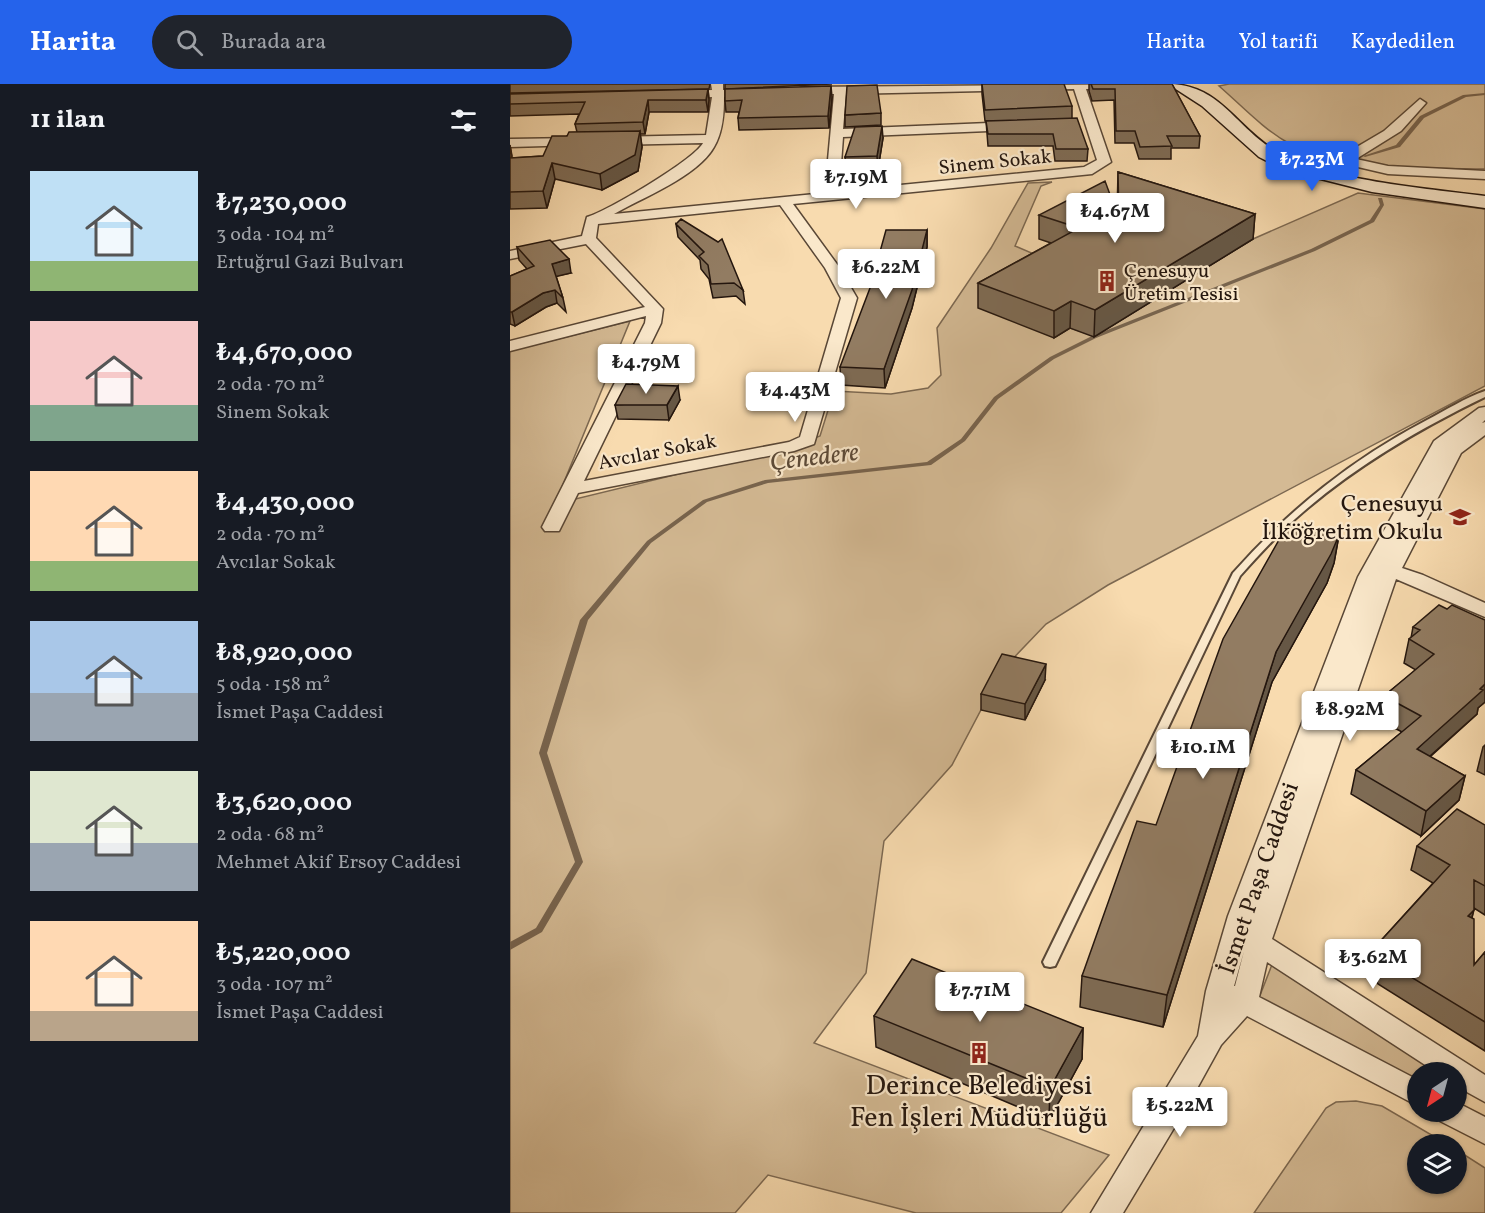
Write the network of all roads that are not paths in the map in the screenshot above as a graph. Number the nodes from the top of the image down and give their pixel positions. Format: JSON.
{"nodes":[{"id":1,"x":1166,"y":84,"type":"edge"},
{"id":2,"x":1176,"y":84,"type":"edge"},
{"id":3,"x":1199,"y":84,"type":"edge"},
{"id":4,"x":992,"y":85,"type":"edge"},
{"id":5,"x":1079,"y":85,"type":"edge"},
{"id":6,"x":718,"y":89,"type":"edge"},
{"id":7,"x":840,"y":90,"type":"junction"},
{"id":8,"x":795,"y":91,"type":"edge"},
{"id":9,"x":762,"y":92,"type":"edge"},
{"id":10,"x":672,"y":95,"type":"edge"},
{"id":11,"x":1420,"y":103,"type":"dead end"},
{"id":12,"x":1022,"y":125,"type":"edge"},
{"id":13,"x":837,"y":133,"type":"junction"},
{"id":14,"x":711,"y":139,"type":"junction"},
{"id":15,"x":510,"y":143,"type":"edge"},
{"id":16,"x":1485,"y":175,"type":"edge"},
{"id":17,"x":1485,"y":195,"type":"edge"},
{"id":18,"x":832,"y":196,"type":"junction"},
{"id":19,"x":784,"y":201,"type":"junction"},
{"id":20,"x":1485,"y":202,"type":"edge"},
{"id":21,"x":592,"y":220,"type":"junction"},
{"id":22,"x":589,"y":239,"type":"junction"},
{"id":23,"x":510,"y":255,"type":"edge"},
{"id":24,"x":655,"y":309,"type":"junction"},
{"id":25,"x":510,"y":346,"type":"edge"},
{"id":26,"x":1485,"y":394,"type":"edge"},
{"id":27,"x":1485,"y":412,"type":"edge"},
{"id":28,"x":1485,"y":427,"type":"edge"},
{"id":29,"x":571,"y":489,"type":"junction"},
{"id":30,"x":552,"y":527,"type":"dead end"},
{"id":31,"x":1383,"y":568,"type":"junction"},
{"id":32,"x":1485,"y":611,"type":"edge"},
{"id":33,"x":1248,"y":936,"type":"junction"},
{"id":34,"x":1050,"y":962,"type":"dead end"},
{"id":35,"x":1219,"y":991,"type":"junction"},
{"id":36,"x":1245,"y":1001,"type":"junction"},
{"id":37,"x":1210,"y":1037,"type":"junction"},
{"id":38,"x":1407,"y":1088,"type":"edge"},
{"id":39,"x":1485,"y":1090,"type":"edge"},
{"id":40,"x":1467,"y":1121,"type":"edge"},
{"id":41,"x":1485,"y":1131,"type":"edge"},
{"id":42,"x":1106,"y":1213,"type":"edge"}],
"edges":[{"from":1,"to":5,"type":"street"},
{"from":2,"to":20,"type":"main road"},
{"from":3,"to":17,"type":"main road"},
{"from":4,"to":5,"type":"street"},
{"from":4,"to":7,"type":"street"},
{"from":5,"to":18,"type":"street","name":"Sinem Sokak"},
{"from":6,"to":9,"type":"street"},
{"from":6,"to":10,"type":"street"},
{"from":6,"to":14,"type":"street"},
{"from":7,"to":8,"type":"street"},
{"from":7,"to":13,"type":"street"},
{"from":11,"to":16,"type":"street"},
{"from":12,"to":13,"type":"street"},
{"from":13,"to":18,"type":"street"},
{"from":14,"to":15,"type":"street"},
{"from":14,"to":21,"type":"street"},
{"from":18,"to":19,"type":"street","name":"Sinem Sokak"},
{"from":19,"to":21,"type":"street","name":"Sinem Sokak"},
{"from":19,"to":29,"type":"street","name":"Avcılar Sokak"},
{"from":21,"to":22,"type":"street"},
{"from":22,"to":23,"type":"street"},
{"from":22,"to":24,"type":"street"},
{"from":24,"to":25,"type":"street"},
{"from":24,"to":29,"type":"street"},
{"from":26,"to":34,"type":"lane"},
{"from":27,"to":31,"type":"street","name":"İsmet Paşa Caddesi"},
{"from":28,"to":31,"type":"street","name":"İsmet Paşa Caddesi"},
{"from":29,"to":30,"type":"street"},
{"from":31,"to":32,"type":"street"},
{"from":31,"to":33,"type":"street","name":"İsmet Paşa Caddesi"},
{"from":33,"to":35,"type":"street","name":"İsmet Paşa Caddesi"},
{"from":33,"to":36,"type":"street","name":"İsmet Paşa Caddesi"},
{"from":33,"to":39,"type":"street"},
{"from":35,"to":36,"type":"street"},
{"from":35,"to":37,"type":"street","name":"İsmet Paşa Caddesi"},
{"from":36,"to":37,"type":"street","name":"İsmet Paşa Caddesi"},
{"from":36,"to":38,"type":"street"},
{"from":37,"to":42,"type":"street","name":"İsmet Paşa Caddesi"},
{"from":40,"to":41,"type":"street"}]}
